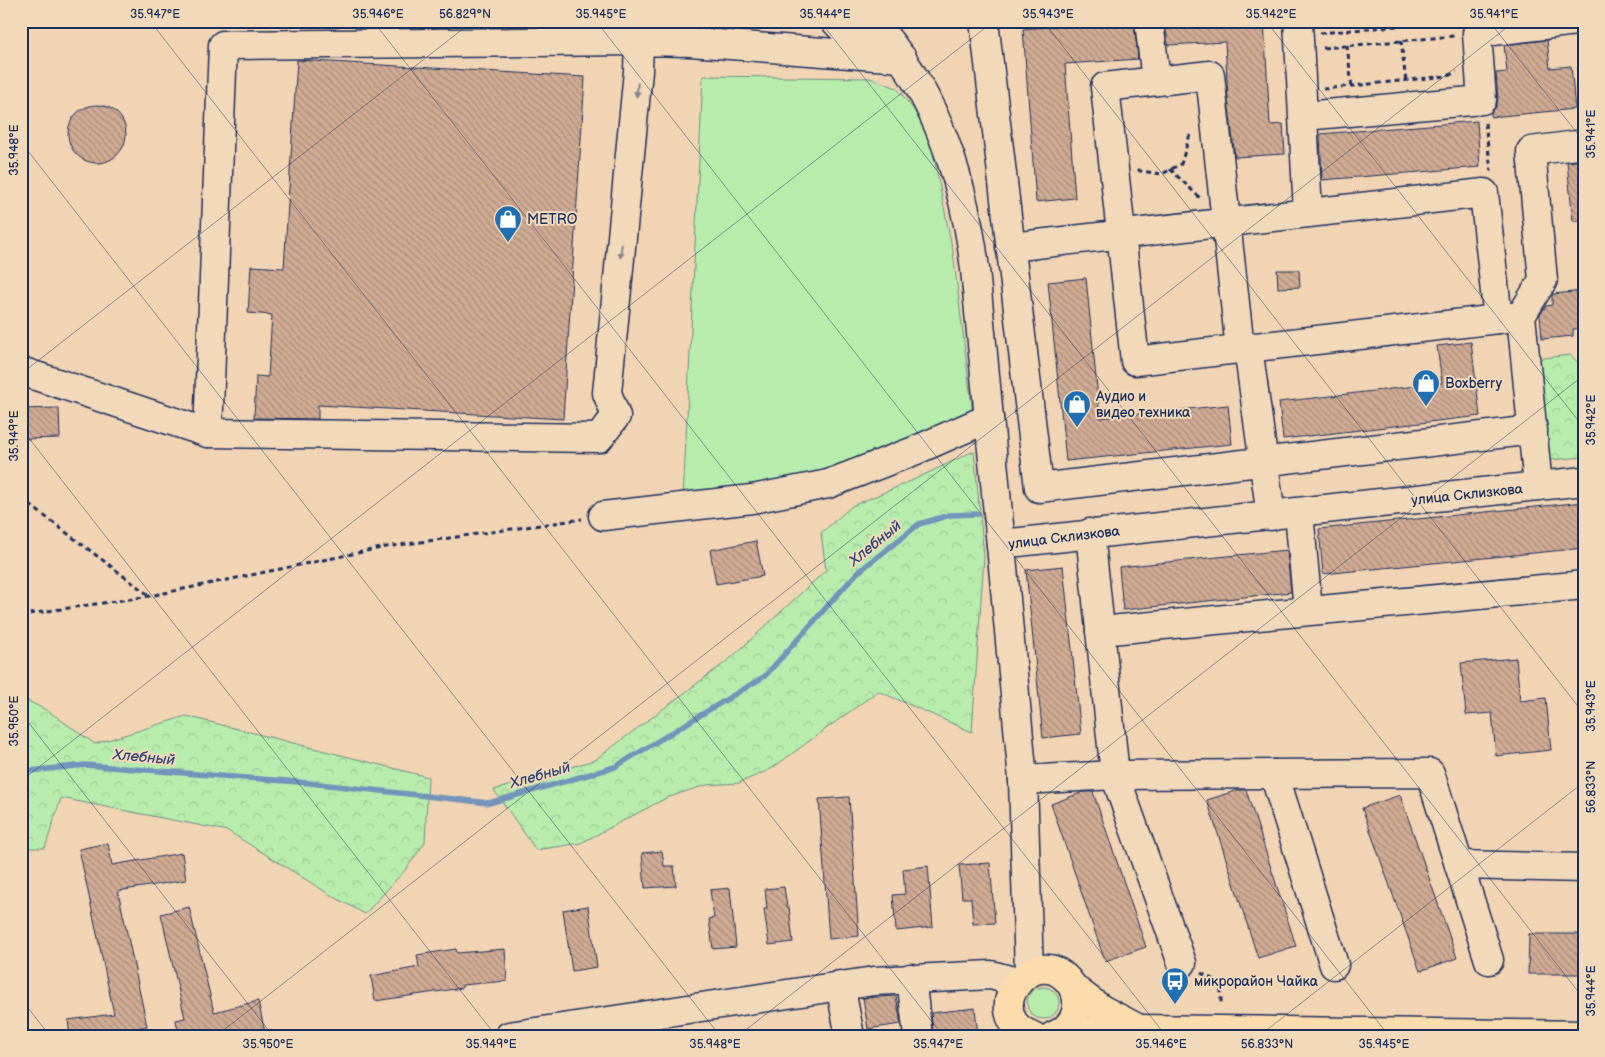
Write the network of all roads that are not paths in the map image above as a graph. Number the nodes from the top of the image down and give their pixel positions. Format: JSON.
{"nodes":[{"id":1,"x":835,"y":21,"type":"edge"},
{"id":2,"x":872,"y":21,"type":"edge"},
{"id":3,"x":984,"y":21,"type":"edge"},
{"id":4,"x":1149,"y":21,"type":"edge"},
{"id":5,"x":1576,"y":21,"type":"edge"},
{"id":6,"x":1582,"y":21,"type":"edge"},
{"id":7,"x":1469,"y":30,"type":"edge"},
{"id":8,"x":712,"y":33,"type":"edge"},
{"id":9,"x":1584,"y":33,"type":"edge"},
{"id":10,"x":1306,"y":35,"type":"edge"},
{"id":11,"x":640,"y":41,"type":"junction"},
{"id":12,"x":868,"y":55,"type":"junction"},
{"id":13,"x":902,"y":58,"type":"junction"},
{"id":14,"x":1156,"y":81,"type":"junction"},
{"id":15,"x":1303,"y":104,"type":"junction"},
{"id":16,"x":1584,"y":144,"type":"edge"},
{"id":17,"x":1308,"y":213,"type":"junction"},
{"id":18,"x":1226,"y":222,"type":"junction"},
{"id":19,"x":1121,"y":234,"type":"junction"},
{"id":20,"x":1010,"y":247,"type":"junction"},
{"id":21,"x":1509,"y":317,"type":"junction"},
{"id":22,"x":1244,"y":348,"type":"junction"},
{"id":23,"x":27,"y":373,"type":"dead end"},
{"id":24,"x":989,"y":418,"type":"junction"},
{"id":25,"x":1533,"y":430,"type":"junction"},
{"id":26,"x":208,"y":433,"type":"junction"},
{"id":27,"x":1263,"y":462,"type":"junction"},
{"id":28,"x":1584,"y":481,"type":"edge"},
{"id":29,"x":1538,"y":486,"type":"junction"},
{"id":30,"x":1299,"y":513,"type":"junction"},
{"id":31,"x":603,"y":516,"type":"road end"},
{"id":32,"x":1271,"y":516,"type":"junction"},
{"id":33,"x":1090,"y":533,"type":"junction"},
{"id":34,"x":1001,"y":544,"type":"junction"},
{"id":35,"x":1584,"y":585,"type":"edge"},
{"id":36,"x":1308,"y":610,"type":"junction"},
{"id":37,"x":1100,"y":632,"type":"junction"},
{"id":38,"x":1274,"y":774,"type":"junction"},
{"id":39,"x":1115,"y":775,"type":"junction"},
{"id":40,"x":1024,"y":780,"type":"junction"},
{"id":41,"x":1459,"y":865,"type":"junction"},
{"id":42,"x":1584,"y":868,"type":"edge"},
{"id":43,"x":1027,"y":906,"type":"junction"},
{"id":44,"x":1489,"y":960,"type":"dead end"},
{"id":45,"x":1182,"y":963,"type":"road end"},
{"id":46,"x":1334,"y":965,"type":"dead end"},
{"id":47,"x":1023,"y":977,"type":"junction"},
{"id":48,"x":911,"y":978,"type":"junction"},
{"id":49,"x":1070,"y":984,"type":"junction"},
{"id":50,"x":840,"y":986,"type":"junction"},
{"id":51,"x":1139,"y":1029,"type":"junction"},
{"id":52,"x":1040,"y":1033,"type":"edge"},
{"id":53,"x":1363,"y":1033,"type":"edge"},
{"id":54,"x":1584,"y":1035,"type":"edge"},
{"id":55,"x":509,"y":1036,"type":"edge"},
{"id":56,"x":850,"y":1036,"type":"edge"},
{"id":57,"x":918,"y":1036,"type":"edge"}],
"edges":[{"from":1,"to":12,"type":"street"},
{"from":2,"to":13,"type":"street","name":"улица Склизкова"},
{"from":3,"to":20,"type":"street"},
{"from":4,"to":14,"type":"street"},
{"from":5,"to":7,"type":"street"},
{"from":6,"to":9,"type":"street"},
{"from":7,"to":15,"type":"street"},
{"from":8,"to":11,"type":"street"},
{"from":8,"to":12,"type":"street"},
{"from":10,"to":15,"type":"street"},
{"from":11,"to":26,"type":"street","one_way":true},
{"from":11,"to":26,"type":"street"},
{"from":12,"to":13,"type":"street"},
{"from":13,"to":24,"type":"street","name":"улица Склизкова"},
{"from":14,"to":18,"type":"street"},
{"from":14,"to":19,"type":"street"},
{"from":15,"to":17,"type":"street"},
{"from":16,"to":21,"type":"street"},
{"from":17,"to":18,"type":"street"},
{"from":17,"to":21,"type":"street"},
{"from":18,"to":19,"type":"street"},
{"from":18,"to":22,"type":"street"},
{"from":19,"to":20,"type":"street"},
{"from":19,"to":22,"type":"street"},
{"from":20,"to":27,"type":"street"},
{"from":21,"to":22,"type":"street"},
{"from":21,"to":25,"type":"street"},
{"from":22,"to":27,"type":"street"},
{"from":23,"to":26,"type":"street"},
{"from":24,"to":31,"type":"street"},
{"from":24,"to":34,"type":"street","name":"улица Склизкова"},
{"from":25,"to":27,"type":"street"},
{"from":25,"to":29,"type":"street"},
{"from":27,"to":32,"type":"street"},
{"from":28,"to":29,"type":"street","name":"улица Склизкова"},
{"from":29,"to":30,"type":"street","name":"улица Склизкова"},
{"from":30,"to":32,"type":"street","name":"улица Склизкова"},
{"from":30,"to":36,"type":"street"},
{"from":32,"to":33,"type":"street","name":"улица Склизкова"},
{"from":33,"to":34,"type":"street","name":"улица Склизкова"},
{"from":33,"to":37,"type":"street"},
{"from":34,"to":40,"type":"street"},
{"from":35,"to":36,"type":"street"},
{"from":36,"to":37,"type":"street"},
{"from":37,"to":39,"type":"street"},
{"from":38,"to":39,"type":"street"},
{"from":38,"to":41,"type":"street"},
{"from":38,"to":46,"type":"street"},
{"from":39,"to":40,"type":"street"},
{"from":39,"to":45,"type":"street"},
{"from":40,"to":43,"type":"street"},
{"from":41,"to":42,"type":"street"},
{"from":41,"to":44,"type":"street"},
{"from":43,"to":47,"type":"street"},
{"from":43,"to":49,"type":"street"},
{"from":47,"to":48,"type":"street"},
{"from":47,"to":49,"type":"main road"},
{"from":47,"to":52,"type":"main road"},
{"from":48,"to":50,"type":"street"},
{"from":48,"to":57,"type":"street"},
{"from":49,"to":51,"type":"main road"},
{"from":49,"to":52,"type":"main road"},
{"from":50,"to":55,"type":"street"},
{"from":50,"to":56,"type":"street"},
{"from":51,"to":52,"type":"main road"},
{"from":51,"to":53,"type":"main road"},
{"from":53,"to":54,"type":"main road"}]}
